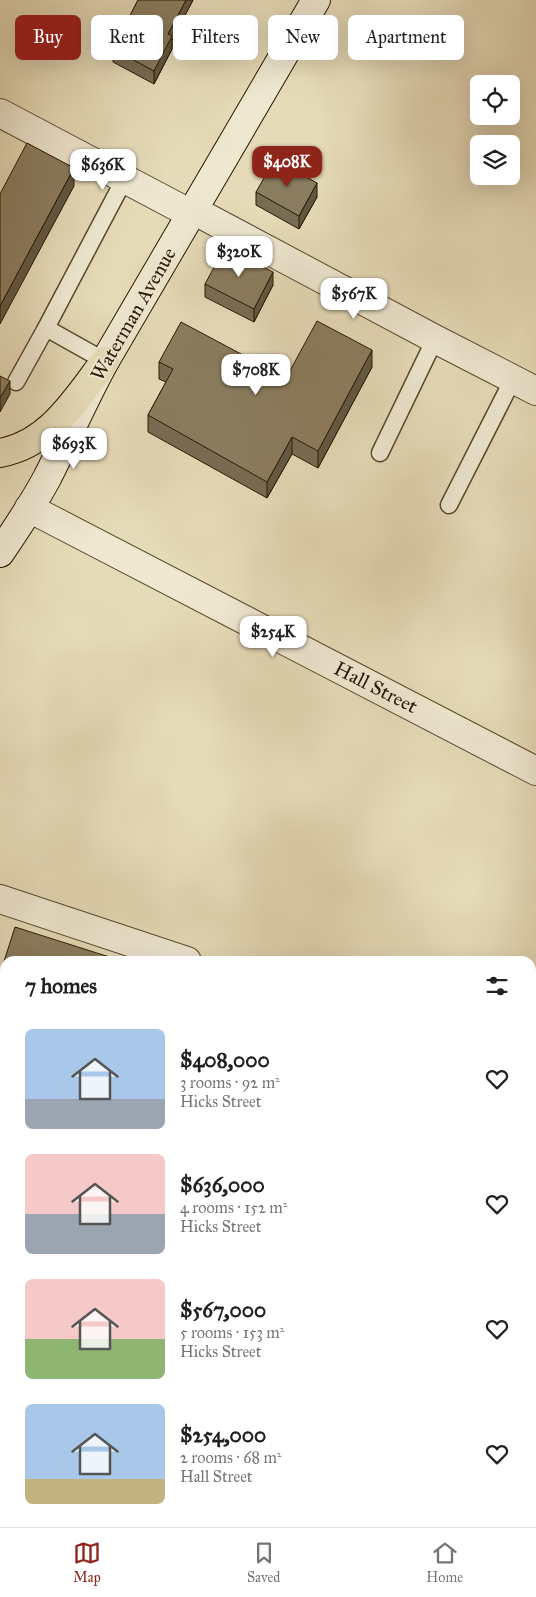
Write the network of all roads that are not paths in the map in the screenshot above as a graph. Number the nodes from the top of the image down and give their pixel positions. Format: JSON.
{"nodes":[{"id":1,"x":316,"y":0,"type":"edge"},
{"id":2,"x":0,"y":113,"type":"edge"},
{"id":3,"x":125,"y":178,"type":"junction"},
{"id":4,"x":192,"y":212,"type":"junction"},
{"id":5,"x":46,"y":328,"type":"junction"},
{"id":6,"x":434,"y":339,"type":"junction"},
{"id":7,"x":105,"y":361,"type":"junction"},
{"id":8,"x":16,"y":382,"type":"dead end"},
{"id":9,"x":524,"y":385,"type":"edge"},
{"id":10,"x":0,"y":453,"type":"edge"},
{"id":11,"x":380,"y":453,"type":"dead end"},
{"id":12,"x":449,"y":505,"type":"dead end"},
{"id":13,"x":29,"y":508,"type":"junction"},
{"id":14,"x":0,"y":553,"type":"edge"},
{"id":15,"x":536,"y":771,"type":"edge"},
{"id":16,"x":0,"y":899,"type":"edge"},
{"id":17,"x":172,"y":956,"type":"edge"}],
"edges":[{"from":1,"to":4,"type":"street","name":"Waterman Avenue"},
{"from":2,"to":3,"type":"street"},
{"from":3,"to":4,"type":"street"},
{"from":3,"to":5,"type":"lane"},
{"from":4,"to":6,"type":"street"},
{"from":4,"to":7,"type":"street","name":"Waterman Avenue"},
{"from":5,"to":7,"type":"lane"},
{"from":5,"to":8,"type":"lane"},
{"from":6,"to":9,"type":"street"},
{"from":6,"to":11,"type":"lane"},
{"from":7,"to":10,"type":"highway"},
{"from":7,"to":13,"type":"street","name":"Waterman Avenue"},
{"from":9,"to":12,"type":"lane"},
{"from":13,"to":14,"type":"street","name":"Waterman Avenue"},
{"from":13,"to":15,"type":"street","name":"Hall Street"},
{"from":16,"to":17,"type":"street"}]}
